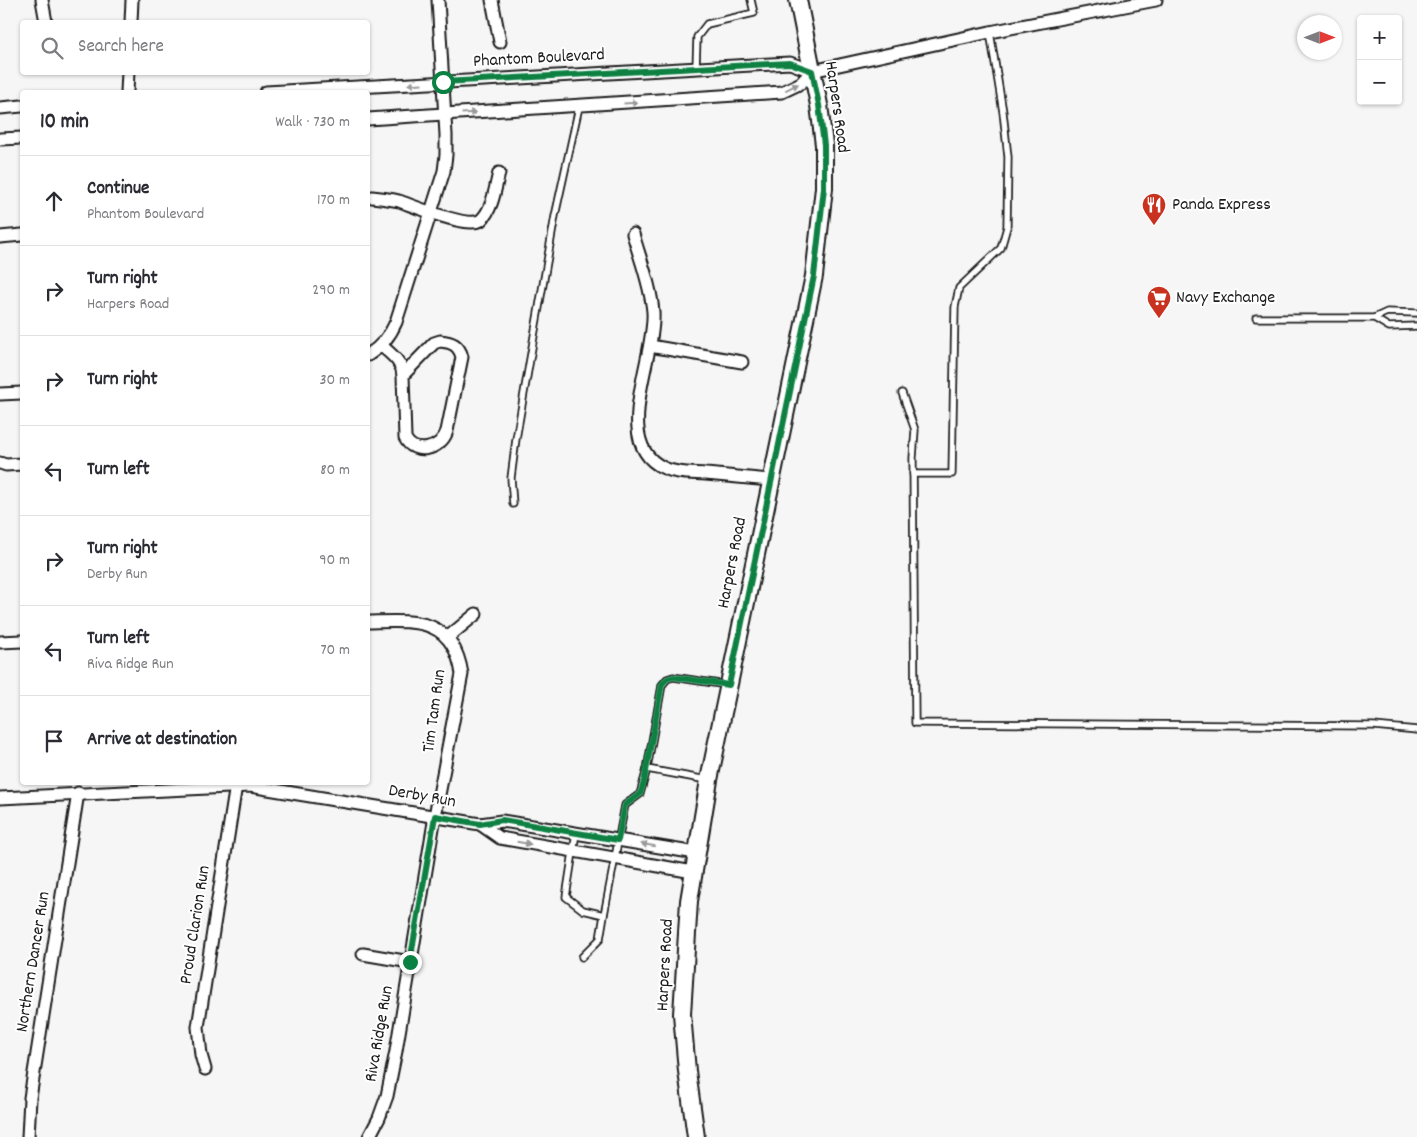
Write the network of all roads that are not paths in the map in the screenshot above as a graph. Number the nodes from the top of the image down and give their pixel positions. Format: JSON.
{"nodes":[{"id":1,"x":42,"y":0,"type":"edge"},
{"id":2,"x":132,"y":0,"type":"edge"},
{"id":3,"x":438,"y":0,"type":"edge"},
{"id":4,"x":492,"y":0,"type":"edge"},
{"id":5,"x":751,"y":0,"type":"edge"},
{"id":6,"x":798,"y":0,"type":"edge"},
{"id":7,"x":1156,"y":0,"type":"edge"},
{"id":8,"x":46,"y":20,"type":"edge"},
{"id":9,"x":131,"y":20,"type":"edge"},
{"id":10,"x":990,"y":32,"type":"junction"},
{"id":11,"x":500,"y":42,"type":"dead end"},
{"id":12,"x":696,"y":68,"type":"junction"},
{"id":13,"x":812,"y":71,"type":"junction"},
{"id":14,"x":128,"y":75,"type":"edge"},
{"id":15,"x":443,"y":82,"type":"junction"},
{"id":16,"x":127,"y":90,"type":"edge"},
{"id":17,"x":301,"y":90,"type":"edge"},
{"id":18,"x":20,"y":106,"type":"edge"},
{"id":19,"x":579,"y":107,"type":"junction"},
{"id":20,"x":0,"y":108,"type":"edge"},
{"id":21,"x":445,"y":115,"type":"junction"},
{"id":22,"x":370,"y":119,"type":"edge"},
{"id":23,"x":20,"y":138,"type":"edge"},
{"id":24,"x":0,"y":139,"type":"edge"},
{"id":25,"x":499,"y":173,"type":"dead end"},
{"id":26,"x":372,"y":197,"type":"dead end"},
{"id":27,"x":431,"y":212,"type":"junction"},
{"id":28,"x":633,"y":234,"type":"dead end"},
{"id":29,"x":20,"y":235,"type":"edge"},
{"id":30,"x":0,"y":237,"type":"edge"},
{"id":31,"x":1417,"y":314,"type":"edge"},
{"id":32,"x":1256,"y":318,"type":"dead end"},
{"id":33,"x":1374,"y":318,"type":"junction"},
{"id":34,"x":1417,"y":326,"type":"edge"},
{"id":35,"x":381,"y":345,"type":"junction"},
{"id":36,"x":650,"y":346,"type":"junction"},
{"id":37,"x":370,"y":353,"type":"edge"},
{"id":38,"x":742,"y":362,"type":"dead end"},
{"id":39,"x":403,"y":375,"type":"junction"},
{"id":40,"x":20,"y":393,"type":"edge"},
{"id":41,"x":902,"y":393,"type":"dead end"},
{"id":42,"x":0,"y":394,"type":"edge"},
{"id":43,"x":0,"y":462,"type":"edge"},
{"id":44,"x":20,"y":464,"type":"edge"},
{"id":45,"x":913,"y":474,"type":"junction"},
{"id":46,"x":770,"y":480,"type":"junction"},
{"id":47,"x":513,"y":504,"type":"dead end"},
{"id":48,"x":476,"y":614,"type":"dead end"},
{"id":49,"x":370,"y":622,"type":"edge"},
{"id":50,"x":446,"y":638,"type":"junction"},
{"id":51,"x":20,"y":641,"type":"edge"},
{"id":52,"x":0,"y":642,"type":"edge"},
{"id":53,"x":729,"y":685,"type":"junction"},
{"id":54,"x":1417,"y":730,"type":"edge"},
{"id":55,"x":646,"y":769,"type":"junction"},
{"id":56,"x":709,"y":780,"type":"junction"},
{"id":57,"x":236,"y":785,"type":"junction"},
{"id":58,"x":78,"y":793,"type":"junction"},
{"id":59,"x":0,"y":798,"type":"edge"},
{"id":60,"x":435,"y":816,"type":"junction"},
{"id":61,"x":480,"y":824,"type":"junction"},
{"id":62,"x":576,"y":833,"type":"junction"},
{"id":63,"x":618,"y":840,"type":"junction"},
{"id":64,"x":573,"y":851,"type":"junction"},
{"id":65,"x":696,"y":852,"type":"junction"},
{"id":66,"x":614,"y":859,"type":"junction"},
{"id":67,"x":693,"y":872,"type":"junction"},
{"id":68,"x":604,"y":914,"type":"junction"},
{"id":69,"x":363,"y":954,"type":"dead end"},
{"id":70,"x":582,"y":957,"type":"dead end"},
{"id":71,"x":410,"y":962,"type":"junction"},
{"id":72,"x":205,"y":1069,"type":"dead end"},
{"id":73,"x":28,"y":1137,"type":"edge"},
{"id":74,"x":369,"y":1137,"type":"edge"},
{"id":75,"x":696,"y":1137,"type":"edge"}],
"edges":[{"from":1,"to":8,"type":"street"},
{"from":2,"to":9,"type":"street"},
{"from":3,"to":15,"type":"street"},
{"from":4,"to":11,"type":"street"},
{"from":5,"to":12,"type":"lane"},
{"from":6,"to":13,"type":"street","name":"Harpers Road"},
{"from":7,"to":10,"type":"street"},
{"from":10,"to":13,"type":"street"},
{"from":10,"to":45,"type":"lane"},
{"from":12,"to":13,"type":"street","name":"Phantom Boulevard"},
{"from":12,"to":15,"type":"street","name":"Phantom Boulevard"},
{"from":19,"to":13,"type":"street","one_way":true},
{"from":13,"to":46,"type":"street","name":"Harpers Road"},
{"from":14,"to":16,"type":"street"},
{"from":15,"to":17,"type":"street","name":"Phantom Boulevard","one_way":true},
{"from":15,"to":21,"type":"street"},
{"from":18,"to":20,"type":"street"},
{"from":21,"to":19,"type":"street","one_way":true},
{"from":19,"to":47,"type":"lane"},
{"from":21,"to":22,"type":"street"},
{"from":21,"to":27,"type":"street"},
{"from":23,"to":24,"type":"street"},
{"from":25,"to":27,"type":"street"},
{"from":26,"to":27,"type":"street"},
{"from":27,"to":35,"type":"street"},
{"from":28,"to":36,"type":"street"},
{"from":29,"to":30,"type":"street"},
{"from":31,"to":33,"type":"lane"},
{"from":32,"to":33,"type":"lane"},
{"from":33,"to":34,"type":"lane"},
{"from":35,"to":37,"type":"street"},
{"from":35,"to":39,"type":"street"},
{"from":36,"to":38,"type":"street"},
{"from":36,"to":46,"type":"street"},
{"from":39,"to":39,"type":"street"},
{"from":40,"to":42,"type":"street"},
{"from":41,"to":45,"type":"lane"},
{"from":43,"to":44,"type":"street"},
{"from":45,"to":54,"type":"lane"},
{"from":46,"to":53,"type":"street","name":"Harpers Road"},
{"from":48,"to":50,"type":"street"},
{"from":49,"to":50,"type":"street","name":"Tim Tam Run"},
{"from":50,"to":60,"type":"street","name":"Tim Tam Run"},
{"from":51,"to":52,"type":"street"},
{"from":53,"to":55,"type":"lane"},
{"from":53,"to":56,"type":"street","name":"Harpers Road"},
{"from":55,"to":56,"type":"lane"},
{"from":55,"to":63,"type":"lane"},
{"from":56,"to":65,"type":"street","name":"Harpers Road"},
{"from":57,"to":58,"type":"street","name":"Derby Run"},
{"from":57,"to":60,"type":"street","name":"Derby Run"},
{"from":57,"to":72,"type":"street","name":"Proud Clarion Run"},
{"from":58,"to":59,"type":"street","name":"Derby Run"},
{"from":58,"to":73,"type":"street","name":"Northern Dancer Run"},
{"from":60,"to":61,"type":"street","name":"Derby Run"},
{"from":60,"to":71,"type":"street","name":"Riva Ridge Run"},
{"from":61,"to":62,"type":"street","name":"Derby Run"},
{"from":61,"to":64,"type":"street","name":"Derby Run","one_way":true},
{"from":62,"to":63,"type":"street","name":"Derby Run"},
{"from":62,"to":64,"type":"lane"},
{"from":65,"to":63,"type":"street","name":"Derby Run","one_way":true},
{"from":63,"to":66,"type":"lane"},
{"from":64,"to":66,"type":"street","name":"Derby Run"},
{"from":64,"to":68,"type":"lane"},
{"from":65,"to":67,"type":"street","name":"Harpers Road"},
{"from":66,"to":67,"type":"street","name":"Derby Run"},
{"from":66,"to":68,"type":"lane"},
{"from":67,"to":75,"type":"street","name":"Harpers Road"},
{"from":68,"to":70,"type":"lane"},
{"from":69,"to":71,"type":"street"},
{"from":71,"to":74,"type":"street","name":"Riva Ridge Run"}]}
